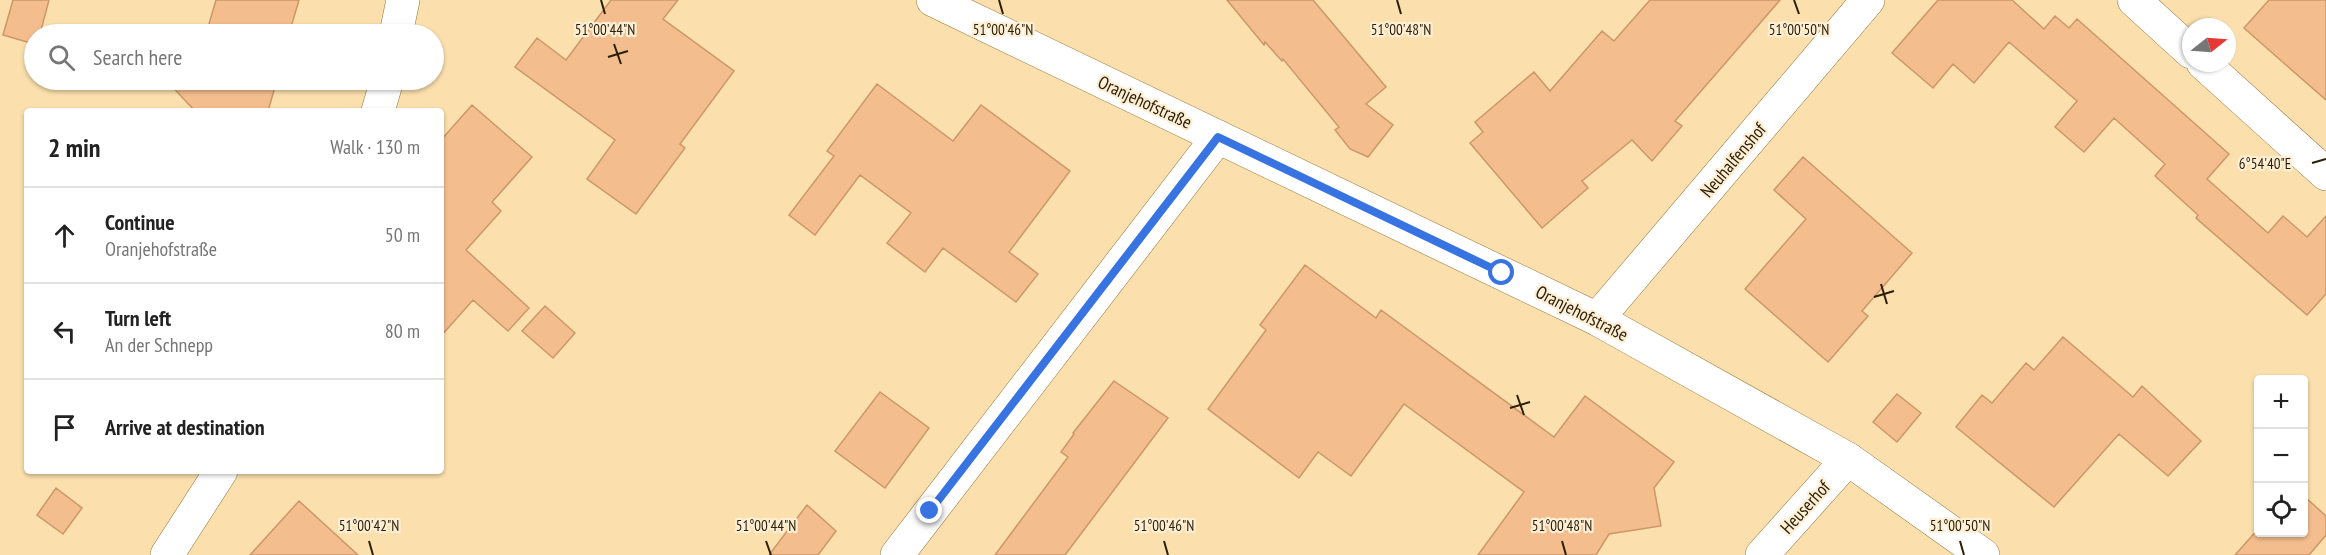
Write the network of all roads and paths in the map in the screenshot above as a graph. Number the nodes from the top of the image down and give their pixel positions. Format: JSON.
{"nodes":[{"id":1,"x":403,"y":0,"type":"edge"},
{"id":2,"x":933,"y":0,"type":"edge"},
{"id":3,"x":1868,"y":0,"type":"edge"},
{"id":4,"x":2134,"y":0,"type":"edge"},
{"id":5,"x":398,"y":24,"type":"edge"},
{"id":6,"x":2182,"y":44,"type":"edge"},
{"id":7,"x":2214,"y":72,"type":"edge"},
{"id":8,"x":384,"y":90,"type":"edge"},
{"id":9,"x":379,"y":108,"type":"edge"},
{"id":10,"x":1218,"y":137,"type":"junction"},
{"id":11,"x":2326,"y":174,"type":"edge"},
{"id":12,"x":1597,"y":319,"type":"junction"},
{"id":13,"x":1848,"y":459,"type":"junction"},
{"id":14,"x":220,"y":474,"type":"edge"},
{"id":15,"x":167,"y":555,"type":"edge"},
{"id":16,"x":897,"y":555,"type":"edge"},
{"id":17,"x":1762,"y":555,"type":"edge"},
{"id":18,"x":1983,"y":555,"type":"edge"}],
"edges":[{"from":1,"to":5,"type":"street"},
{"from":2,"to":10,"type":"street","name":"Oranjehofstraße"},
{"from":3,"to":12,"type":"street","name":"Neuhalfenshof"},
{"from":4,"to":6,"type":"street"},
{"from":7,"to":11,"type":"street"},
{"from":8,"to":9,"type":"street"},
{"from":10,"to":12,"type":"street","name":"Oranjehofstraße"},
{"from":10,"to":16,"type":"street"},
{"from":12,"to":13,"type":"street","name":"Oranjehofstraße"},
{"from":13,"to":17,"type":"street","name":"Heuserhof"},
{"from":13,"to":18,"type":"street","name":"Oranjehofstraße"},
{"from":14,"to":15,"type":"street"}]}
